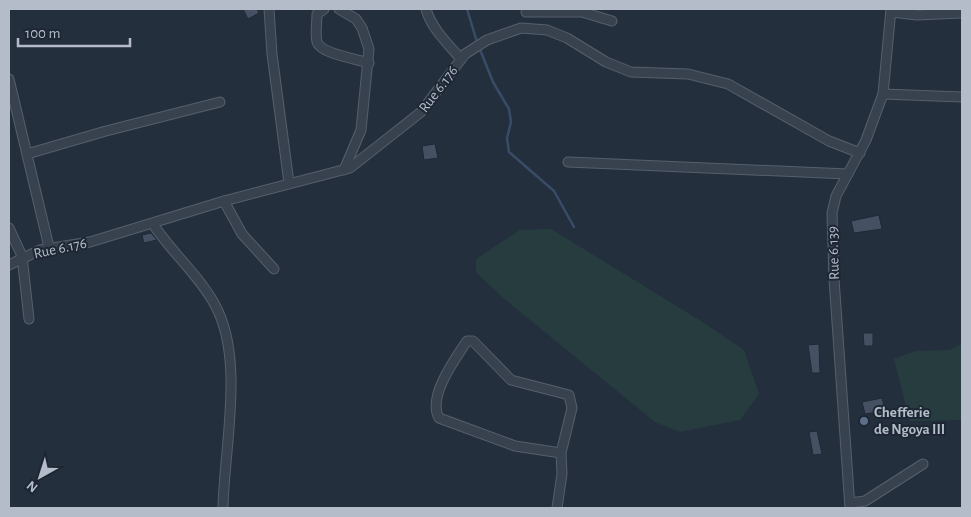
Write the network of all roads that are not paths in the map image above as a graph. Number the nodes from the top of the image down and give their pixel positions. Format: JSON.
{"nodes":[{"id":1,"x":269,"y":9,"type":"edge"},
{"id":2,"x":324,"y":9,"type":"edge"},
{"id":3,"x":339,"y":9,"type":"edge"},
{"id":4,"x":426,"y":9,"type":"edge"},
{"id":5,"x":525,"y":10,"type":"edge"},
{"id":6,"x":891,"y":10,"type":"edge"},
{"id":7,"x":962,"y":13,"type":"edge"},
{"id":8,"x":612,"y":21,"type":"dead end"},
{"id":9,"x":528,"y":28,"type":"junction"},
{"id":10,"x":460,"y":58,"type":"junction"},
{"id":11,"x":368,"y":63,"type":"junction"},
{"id":12,"x":9,"y":79,"type":"edge"},
{"id":13,"x":883,"y":94,"type":"junction"},
{"id":14,"x":962,"y":97,"type":"edge"},
{"id":15,"x":220,"y":102,"type":"dead end"},
{"id":16,"x":860,"y":153,"type":"junction"},
{"id":17,"x":27,"y":154,"type":"junction"},
{"id":18,"x":568,"y":162,"type":"dead end"},
{"id":19,"x":344,"y":170,"type":"junction"},
{"id":20,"x":848,"y":174,"type":"junction"},
{"id":21,"x":289,"y":184,"type":"junction"},
{"id":22,"x":224,"y":201,"type":"junction"},
{"id":23,"x":153,"y":224,"type":"junction"},
{"id":24,"x":9,"y":228,"type":"edge"},
{"id":25,"x":49,"y":248,"type":"junction"},
{"id":26,"x":22,"y":256,"type":"junction"},
{"id":27,"x":9,"y":264,"type":"edge"},
{"id":28,"x":274,"y":269,"type":"dead end"},
{"id":29,"x":29,"y":319,"type":"dead end"},
{"id":30,"x":561,"y":454,"type":"junction"},
{"id":31,"x":922,"y":464,"type":"dead end"},
{"id":32,"x":850,"y":506,"type":"edge"},
{"id":33,"x":224,"y":508,"type":"edge"},
{"id":34,"x":556,"y":508,"type":"edge"}],
"edges":[{"from":1,"to":21,"type":"street"},
{"from":2,"to":11,"type":"street"},
{"from":3,"to":11,"type":"street"},
{"from":4,"to":10,"type":"street"},
{"from":5,"to":8,"type":"street"},
{"from":5,"to":9,"type":"street"},
{"from":6,"to":7,"type":"street"},
{"from":6,"to":13,"type":"street","name":"Rue 6.139"},
{"from":9,"to":10,"type":"street","name":"Rue 6.176"},
{"from":9,"to":16,"type":"street","name":"Rue 6.176"},
{"from":10,"to":19,"type":"street","name":"Rue 6.176"},
{"from":11,"to":19,"type":"street"},
{"from":12,"to":17,"type":"street"},
{"from":13,"to":14,"type":"street"},
{"from":13,"to":16,"type":"street","name":"Rue 6.139"},
{"from":15,"to":17,"type":"street"},
{"from":16,"to":20,"type":"street","name":"Rue 6.139"},
{"from":17,"to":25,"type":"street"},
{"from":18,"to":20,"type":"street"},
{"from":19,"to":21,"type":"street","name":"Rue 6.176"},
{"from":20,"to":32,"type":"street","name":"Rue 6.139"},
{"from":21,"to":22,"type":"street","name":"Rue 6.176"},
{"from":22,"to":23,"type":"street","name":"Rue 6.176"},
{"from":22,"to":28,"type":"street"},
{"from":23,"to":25,"type":"street","name":"Rue 6.176"},
{"from":23,"to":33,"type":"street"},
{"from":24,"to":26,"type":"street"},
{"from":25,"to":26,"type":"street","name":"Rue 6.176"},
{"from":26,"to":27,"type":"street","name":"Rue 6.176"},
{"from":26,"to":29,"type":"street"},
{"from":30,"to":30,"type":"street"},
{"from":30,"to":34,"type":"street"},
{"from":31,"to":32,"type":"street"}]}
